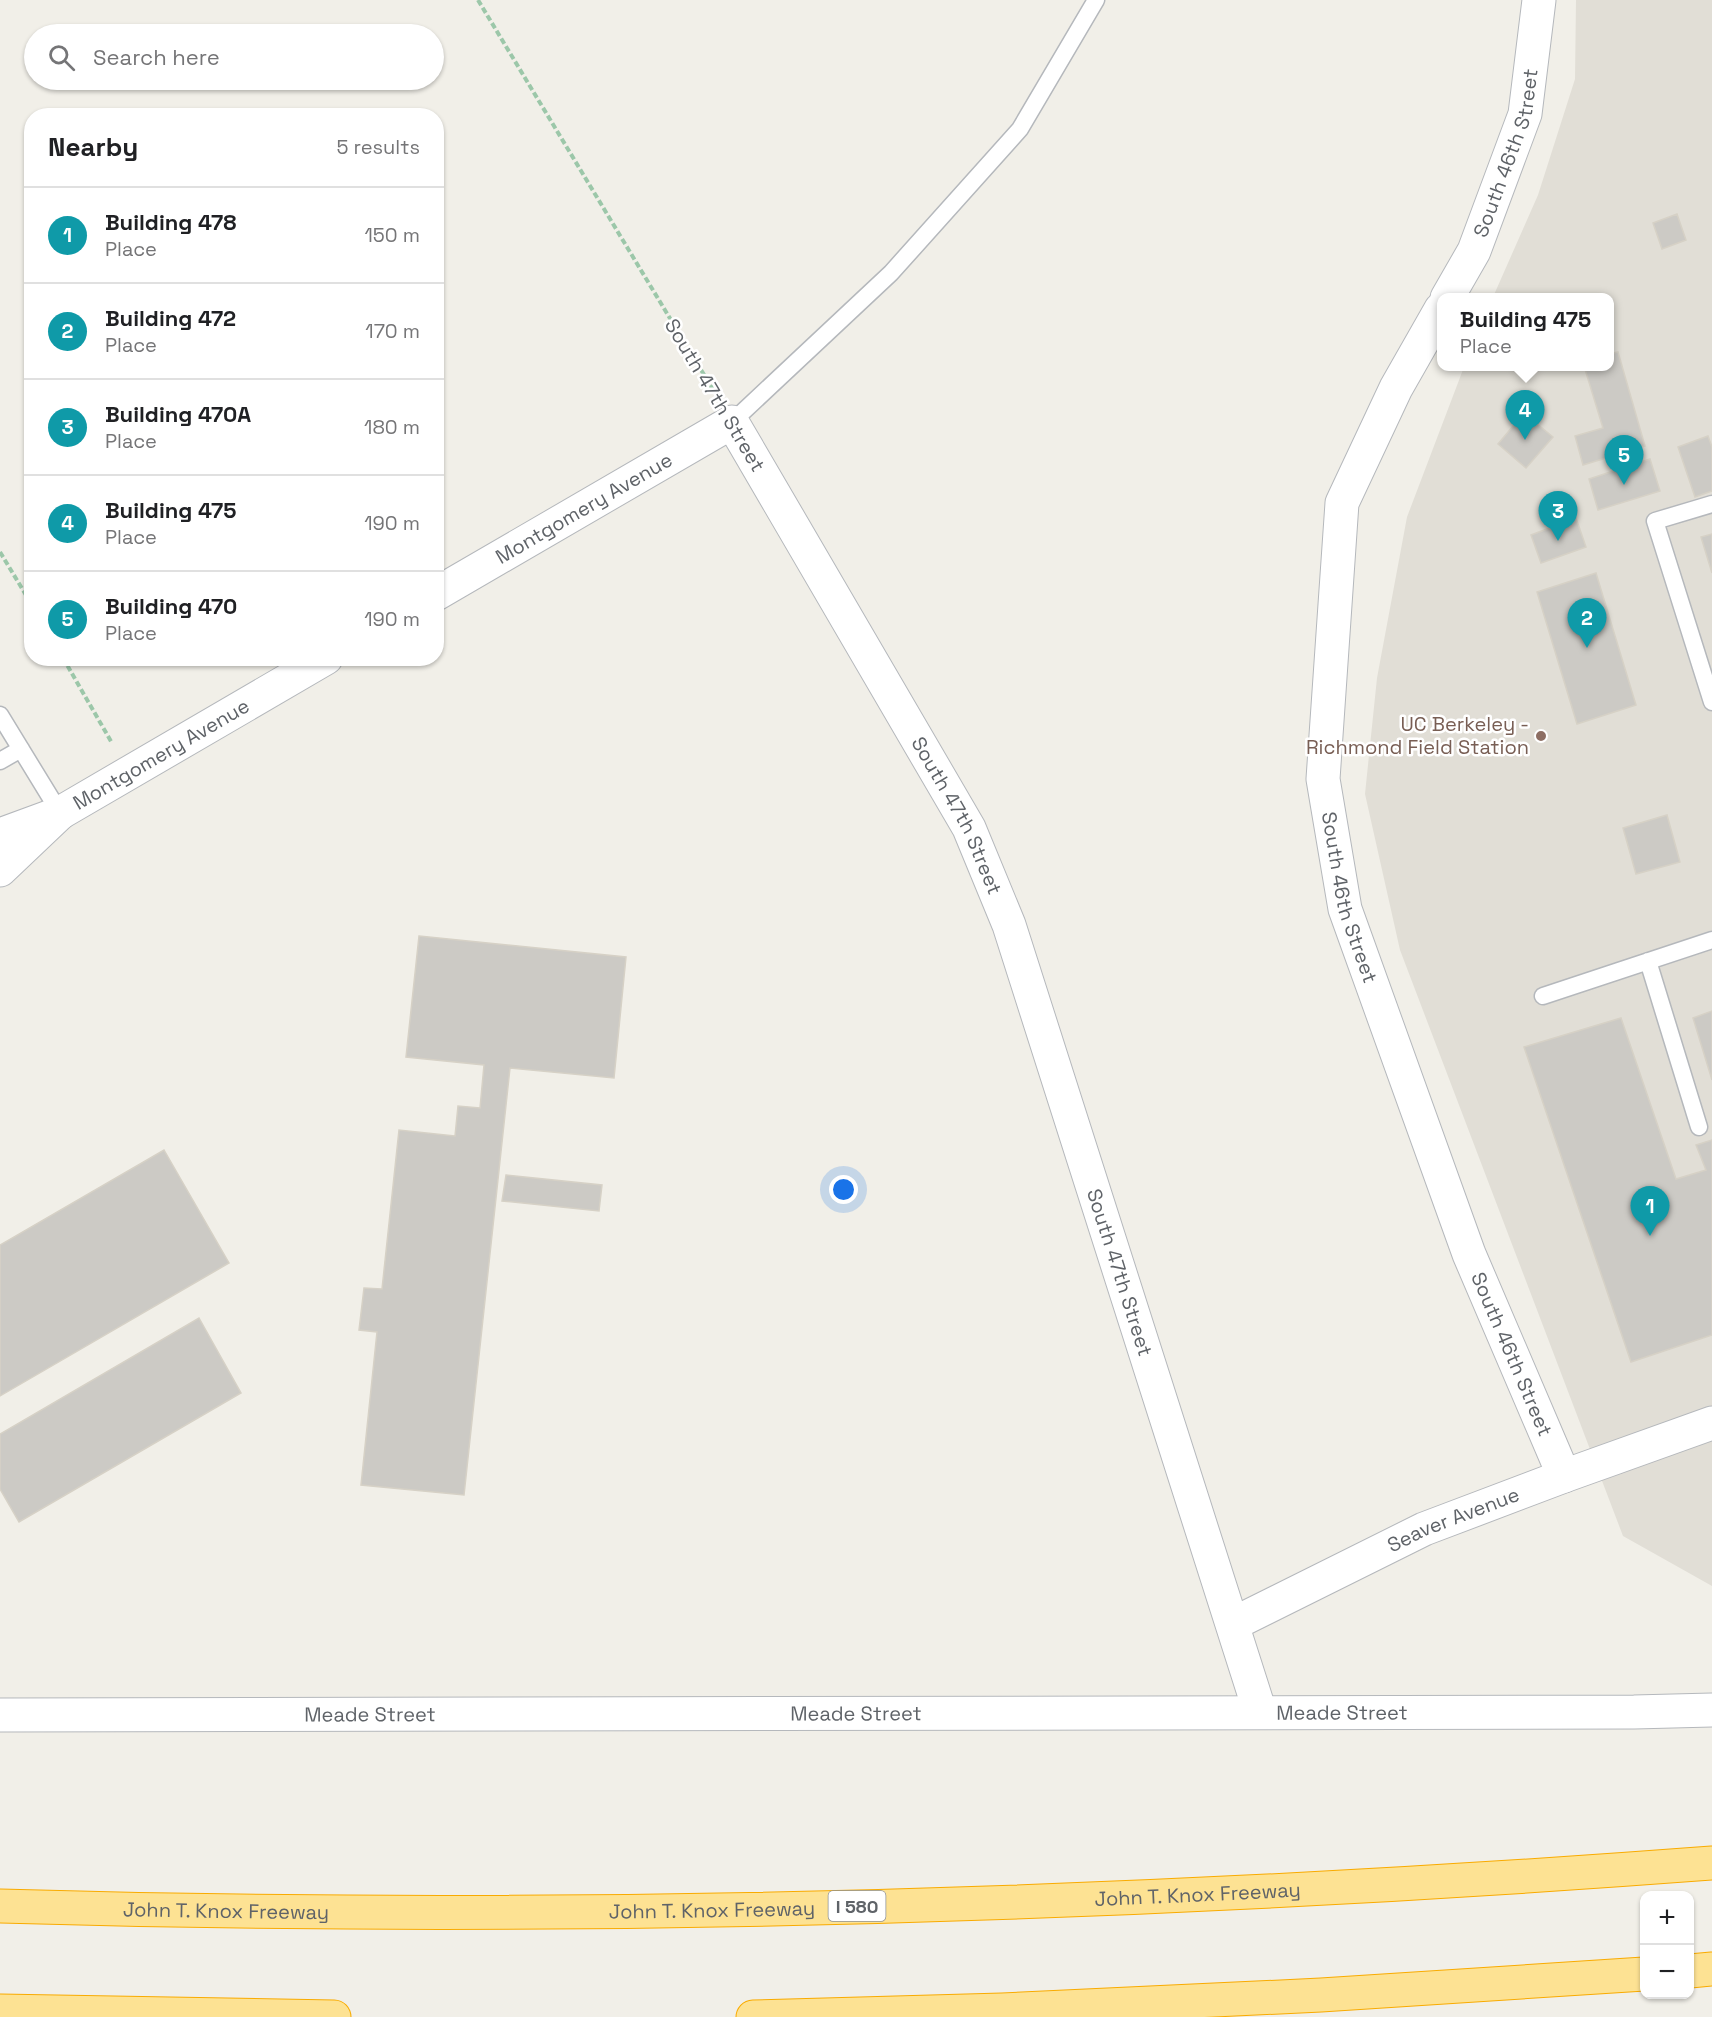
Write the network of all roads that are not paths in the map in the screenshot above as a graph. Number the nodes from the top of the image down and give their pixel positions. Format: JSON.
{"nodes":[{"id":1,"x":1096,"y":0,"type":"edge"},
{"id":2,"x":1539,"y":0,"type":"edge"},
{"id":3,"x":1449,"y":293,"type":"edge"},
{"id":4,"x":1437,"y":316,"type":"edge"},
{"id":5,"x":732,"y":422,"type":"junction"},
{"id":6,"x":1712,"y":504,"type":"edge"},
{"id":7,"x":444,"y":589,"type":"edge"},
{"id":8,"x":312,"y":666,"type":"edge"},
{"id":9,"x":1712,"y":702,"type":"edge"},
{"id":10,"x":0,"y":715,"type":"edge"},
{"id":11,"x":21,"y":749,"type":"junction"},
{"id":12,"x":0,"y":760,"type":"edge"},
{"id":13,"x":60,"y":813,"type":"junction"},
{"id":14,"x":0,"y":835,"type":"edge"},
{"id":15,"x":0,"y":870,"type":"edge"},
{"id":16,"x":1712,"y":940,"type":"edge"},
{"id":17,"x":1648,"y":961,"type":"junction"},
{"id":18,"x":1543,"y":996,"type":"dead end"},
{"id":19,"x":1699,"y":1127,"type":"dead end"},
{"id":20,"x":1697,"y":1428,"type":"edge"},
{"id":21,"x":1564,"y":1476,"type":"junction"},
{"id":22,"x":1233,"y":1624,"type":"junction"},
{"id":23,"x":1712,"y":1710,"type":"edge"},
{"id":24,"x":1260,"y":1712,"type":"junction"},
{"id":25,"x":0,"y":1715,"type":"edge"},
{"id":26,"x":1712,"y":1863,"type":"edge"},
{"id":27,"x":0,"y":1906,"type":"edge"},
{"id":28,"x":1712,"y":1969,"type":"edge"},
{"id":29,"x":1694,"y":1971,"type":"edge"},
{"id":30,"x":1640,"y":1974,"type":"edge"},
{"id":31,"x":0,"y":2011,"type":"edge"},
{"id":32,"x":46,"y":2012,"type":"junction"},
{"id":33,"x":11,"y":2017,"type":"edge"},
{"id":34,"x":334,"y":2017,"type":"edge"},
{"id":35,"x":753,"y":2017,"type":"edge"}],
"edges":[{"from":1,"to":5,"type":"lane"},
{"from":2,"to":3,"type":"street","name":"South 46th Street"},
{"from":4,"to":21,"type":"street","name":"South 46th Street"},
{"from":5,"to":7,"type":"street","name":"Montgomery Avenue"},
{"from":5,"to":22,"type":"street","name":"South 47th Street"},
{"from":6,"to":9,"type":"lane"},
{"from":8,"to":13,"type":"street","name":"Montgomery Avenue"},
{"from":10,"to":11,"type":"lane"},
{"from":11,"to":12,"type":"lane"},
{"from":11,"to":13,"type":"lane"},
{"from":13,"to":14,"type":"street","name":"Montgomery Avenue"},
{"from":13,"to":15,"type":"street","name":"Montgomery Avenue"},
{"from":16,"to":17,"type":"lane"},
{"from":17,"to":18,"type":"lane"},
{"from":17,"to":19,"type":"lane"},
{"from":20,"to":21,"type":"street","name":"Seaver Avenue"},
{"from":21,"to":22,"type":"street","name":"Seaver Avenue"},
{"from":22,"to":24,"type":"street","name":"South 47th Street"},
{"from":23,"to":24,"type":"street","name":"Meade Street"},
{"from":24,"to":25,"type":"street","name":"Meade Street"},
{"from":26,"to":27,"type":"highway","name":"John T. Knox Freeway","number":"I 580"},
{"from":28,"to":29,"type":"highway"},
{"from":30,"to":35,"type":"highway"},
{"from":31,"to":32,"type":"highway"},
{"from":32,"to":33,"type":"highway"},
{"from":32,"to":34,"type":"highway"}]}
